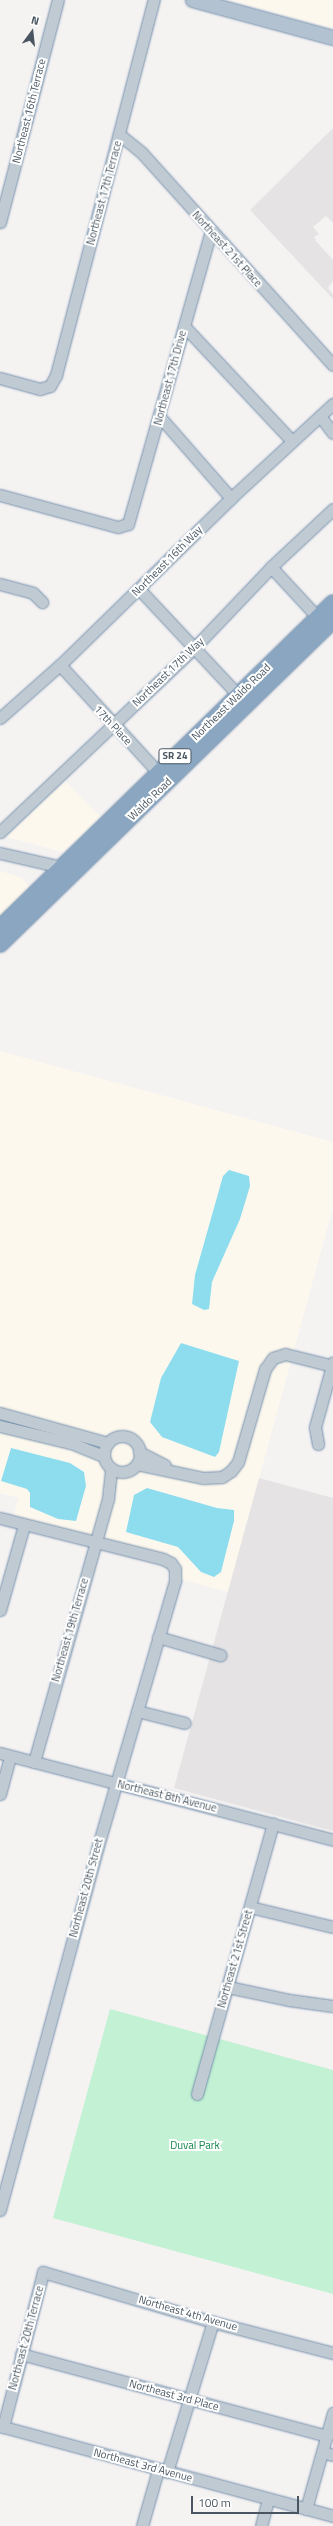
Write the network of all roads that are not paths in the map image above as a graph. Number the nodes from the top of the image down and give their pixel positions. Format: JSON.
{"nodes":[{"id":1,"x":58,"y":0,"type":"edge"},
{"id":2,"x":154,"y":0,"type":"edge"},
{"id":3,"x":193,"y":0,"type":"edge"},
{"id":4,"x":333,"y":38,"type":"edge"},
{"id":5,"x":120,"y":135,"type":"junction"},
{"id":6,"x":0,"y":222,"type":"edge"},
{"id":7,"x":211,"y":231,"type":"junction"},
{"id":8,"x":184,"y":326,"type":"junction"},
{"id":9,"x":333,"y":365,"type":"edge"},
{"id":10,"x":0,"y":378,"type":"edge"},
{"id":11,"x":333,"y":404,"type":"edge"},
{"id":12,"x":320,"y":416,"type":"junction"},
{"id":13,"x":160,"y":417,"type":"junction"},
{"id":14,"x":333,"y":433,"type":"edge"},
{"id":15,"x":292,"y":441,"type":"junction"},
{"id":16,"x":0,"y":495,"type":"edge"},
{"id":17,"x":231,"y":498,"type":"junction"},
{"id":18,"x":333,"y":509,"type":"edge"},
{"id":19,"x":271,"y":567,"type":"junction"},
{"id":20,"x":0,"y":584,"type":"edge"},
{"id":21,"x":140,"y":589,"type":"junction"},
{"id":22,"x":42,"y":602,"type":"dead end"},
{"id":23,"x":333,"y":603,"type":"edge"},
{"id":24,"x":326,"y":621,"type":"edge"},
{"id":25,"x":193,"y":649,"type":"junction"},
{"id":26,"x":60,"y":665,"type":"junction"},
{"id":27,"x":242,"y":699,"type":"junction"},
{"id":28,"x":0,"y":718,"type":"edge"},
{"id":29,"x":112,"y":724,"type":"junction"},
{"id":30,"x":163,"y":778,"type":"junction"},
{"id":31,"x":0,"y":832,"type":"edge"},
{"id":32,"x":0,"y":853,"type":"edge"},
{"id":33,"x":70,"y":870,"type":"junction"},
{"id":34,"x":0,"y":928,"type":"edge"},
{"id":35,"x":0,"y":944,"type":"edge"},
{"id":36,"x":333,"y":1364,"type":"edge"},
{"id":37,"x":0,"y":1413,"type":"edge"},
{"id":38,"x":0,"y":1426,"type":"edge"},
{"id":39,"x":108,"y":1443,"type":"junction"},
{"id":40,"x":318,"y":1444,"type":"dead end"},
{"id":41,"x":139,"y":1452,"type":"junction"},
{"id":42,"x":104,"y":1456,"type":"junction"},
{"id":43,"x":137,"y":1464,"type":"junction"},
{"id":44,"x":111,"y":1468,"type":"junction"},
{"id":45,"x":173,"y":1470,"type":"junction"},
{"id":46,"x":122,"y":1472,"type":"junction"},
{"id":47,"x":108,"y":1499,"type":"junction"},
{"id":48,"x":0,"y":1518,"type":"edge"},
{"id":49,"x":24,"y":1525,"type":"junction"},
{"id":50,"x":96,"y":1543,"type":"junction"},
{"id":51,"x":0,"y":1610,"type":"edge"},
{"id":52,"x":158,"y":1637,"type":"junction"},
{"id":53,"x":220,"y":1655,"type":"dead end"},
{"id":54,"x":137,"y":1711,"type":"junction"},
{"id":55,"x":185,"y":1723,"type":"dead end"},
{"id":56,"x":5,"y":1755,"type":"edge"},
{"id":57,"x":34,"y":1762,"type":"junction"},
{"id":58,"x":116,"y":1783,"type":"junction"},
{"id":59,"x":0,"y":1794,"type":"edge"},
{"id":60,"x":273,"y":1823,"type":"junction"},
{"id":61,"x":333,"y":1840,"type":"edge"},
{"id":62,"x":250,"y":1907,"type":"junction"},
{"id":63,"x":333,"y":1927,"type":"edge"},
{"id":64,"x":228,"y":1987,"type":"junction"},
{"id":65,"x":333,"y":2006,"type":"edge"},
{"id":66,"x":197,"y":2094,"type":"dead end"},
{"id":67,"x":0,"y":2210,"type":"edge"},
{"id":68,"x":43,"y":2272,"type":"joint"},
{"id":69,"x":213,"y":2322,"type":"junction"},
{"id":70,"x":333,"y":2353,"type":"edge"},
{"id":71,"x":22,"y":2354,"type":"junction"},
{"id":72,"x":190,"y":2400,"type":"junction"},
{"id":73,"x":333,"y":2414,"type":"edge"},
{"id":74,"x":2,"y":2426,"type":"edge"},
{"id":75,"x":327,"y":2436,"type":"junction"},
{"id":76,"x":328,"y":2453,"type":"edge"},
{"id":77,"x":162,"y":2471,"type":"junction"},
{"id":78,"x":268,"y":2499,"type":"junction"},
{"id":79,"x":306,"y":2509,"type":"junction"},
{"id":80,"x":333,"y":2516,"type":"edge"},
{"id":81,"x":142,"y":2526,"type":"edge"},
{"id":82,"x":261,"y":2526,"type":"edge"}],
"edges":[{"from":1,"to":6,"type":"street","name":"Northeast 16th Terrace"},
{"from":2,"to":5,"type":"street","name":"Northeast 17th Terrace"},
{"from":3,"to":4,"type":"main road"},
{"from":5,"to":7,"type":"street","name":"Northeast 21st Place"},
{"from":5,"to":10,"type":"street","name":"Northeast 17th Terrace"},
{"from":7,"to":8,"type":"street","name":"Northeast 17th Drive"},
{"from":7,"to":9,"type":"street","name":"Northeast 21st Place"},
{"from":8,"to":13,"type":"street","name":"Northeast 17th Drive"},
{"from":8,"to":15,"type":"street"},
{"from":11,"to":12,"type":"street","name":"Northeast 16th Way"},
{"from":12,"to":14,"type":"street"},
{"from":12,"to":15,"type":"street","name":"Northeast 16th Way"},
{"from":13,"to":16,"type":"street","name":"Northeast 17th Drive"},
{"from":13,"to":17,"type":"street"},
{"from":15,"to":17,"type":"street","name":"Northeast 16th Way"},
{"from":17,"to":21,"type":"street","name":"Northeast 16th Way"},
{"from":18,"to":19,"type":"street","name":"Northeast 17th Way"},
{"from":19,"to":24,"type":"street"},
{"from":19,"to":25,"type":"street","name":"Northeast 17th Way"},
{"from":20,"to":22,"type":"street"},
{"from":21,"to":25,"type":"street"},
{"from":21,"to":26,"type":"street","name":"Northeast 16th Way"},
{"from":23,"to":24,"type":"highway","number":"SR 24"},
{"from":24,"to":27,"type":"highway","name":"Waldo Road","number":"SR 24"},
{"from":25,"to":27,"type":"street"},
{"from":25,"to":29,"type":"street","name":"Northeast 17th Way"},
{"from":26,"to":28,"type":"street","name":"Northeast 16th Way"},
{"from":26,"to":29,"type":"street","name":"17th Place"},
{"from":27,"to":30,"type":"highway","name":"Waldo Road","number":"SR 24"},
{"from":29,"to":30,"type":"street","name":"17th Place"},
{"from":29,"to":31,"type":"street","name":"Northeast 17th Way"},
{"from":30,"to":33,"type":"highway","name":"Waldo Road","number":"SR 24"},
{"from":30,"to":33,"type":"highway","name":"Waldo Road","number":"SR 24"},
{"from":32,"to":33,"type":"street"},
{"from":33,"to":34,"type":"highway","name":"Waldo Road","number":"SR 24"},
{"from":33,"to":35,"type":"highway","name":"Waldo Road","number":"SR 24"},
{"from":36,"to":40,"type":"street"},
{"from":36,"to":45,"type":"street"},
{"from":37,"to":39,"type":"street"},
{"from":38,"to":42,"type":"street"},
{"from":39,"to":41,"type":"street"},
{"from":39,"to":42,"type":"street"},
{"from":41,"to":43,"type":"street"},
{"from":41,"to":45,"type":"street"},
{"from":42,"to":44,"type":"street"},
{"from":43,"to":45,"type":"street"},
{"from":43,"to":46,"type":"street"},
{"from":44,"to":46,"type":"street"},
{"from":44,"to":47,"type":"street","name":"Northeast 19th Terrace"},
{"from":46,"to":47,"type":"street","name":"Northeast 19th Terrace"},
{"from":47,"to":50,"type":"street","name":"Northeast 19th Terrace"},
{"from":48,"to":49,"type":"street"},
{"from":49,"to":50,"type":"street"},
{"from":49,"to":51,"type":"street"},
{"from":50,"to":52,"type":"street","name":"Northeast 20th Street"},
{"from":50,"to":57,"type":"street","name":"Northeast 19th Terrace"},
{"from":52,"to":53,"type":"street"},
{"from":52,"to":54,"type":"street","name":"Northeast 20th Street"},
{"from":54,"to":55,"type":"street"},
{"from":54,"to":58,"type":"street","name":"Northeast 20th Street"},
{"from":56,"to":57,"type":"street","name":"Northeast 8th Avenue"},
{"from":56,"to":59,"type":"street"},
{"from":57,"to":58,"type":"street","name":"Northeast 8th Avenue"},
{"from":58,"to":60,"type":"street","name":"Northeast 8th Avenue"},
{"from":58,"to":67,"type":"street","name":"Northeast 20th Street"},
{"from":60,"to":61,"type":"street","name":"Northeast 8th Avenue"},
{"from":60,"to":62,"type":"street","name":"Northeast 21st Street"},
{"from":62,"to":63,"type":"street"},
{"from":62,"to":64,"type":"street","name":"Northeast 21st Street"},
{"from":64,"to":65,"type":"street"},
{"from":64,"to":66,"type":"street","name":"Northeast 21st Street"},
{"from":68,"to":69,"type":"street","name":"Northeast 4th Avenue"},
{"from":68,"to":71,"type":"street","name":"Northeast 20th Terrace"},
{"from":69,"to":70,"type":"street","name":"Northeast 4th Avenue"},
{"from":69,"to":72,"type":"street"},
{"from":71,"to":72,"type":"street","name":"Northeast 3rd Place"},
{"from":71,"to":74,"type":"street","name":"Northeast 20th Terrace"},
{"from":72,"to":75,"type":"street","name":"Northeast 3rd Place"},
{"from":72,"to":77,"type":"street"},
{"from":73,"to":75,"type":"street"},
{"from":74,"to":77,"type":"street","name":"Northeast 3rd Avenue"},
{"from":75,"to":76,"type":"street"},
{"from":76,"to":79,"type":"street"},
{"from":77,"to":78,"type":"street","name":"Northeast 3rd Avenue"},
{"from":77,"to":81,"type":"street"},
{"from":78,"to":79,"type":"street","name":"Northeast 3rd Avenue"},
{"from":78,"to":82,"type":"street"},
{"from":79,"to":80,"type":"street","name":"Northeast 3rd Avenue"}]}
